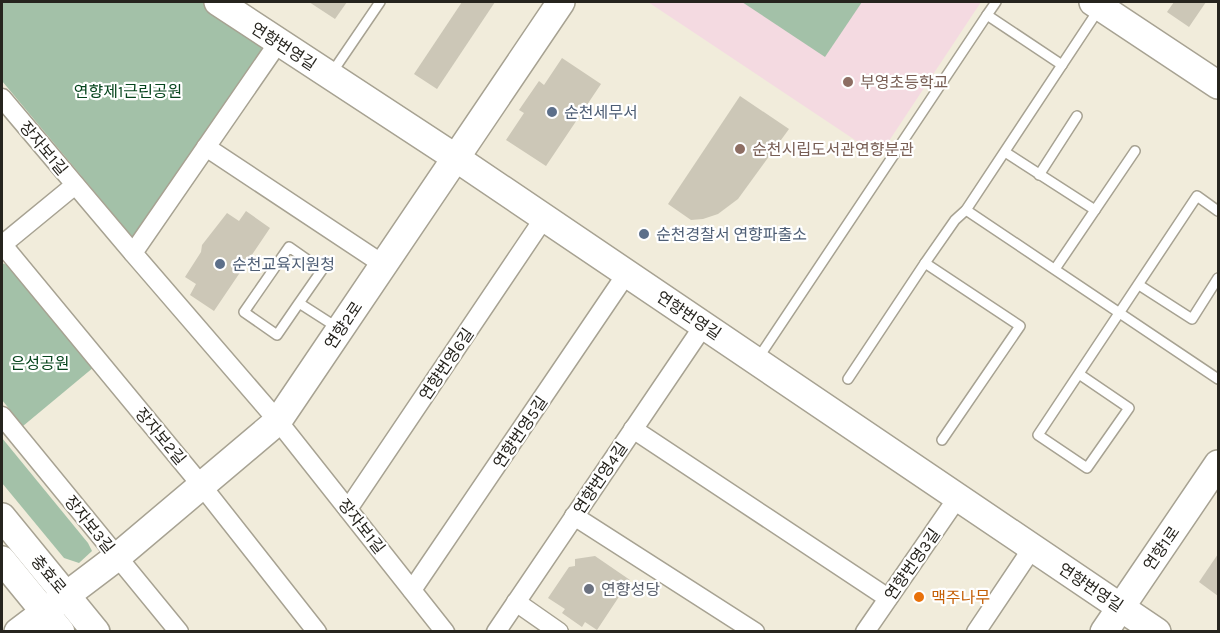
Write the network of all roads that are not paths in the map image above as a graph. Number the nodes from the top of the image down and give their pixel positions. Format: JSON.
{"nodes":[{"id":1,"x":218,"y":2,"type":"edge"},
{"id":2,"x":380,"y":2,"type":"edge"},
{"id":3,"x":561,"y":2,"type":"edge"},
{"id":4,"x":996,"y":2,"type":"edge"},
{"id":5,"x":1097,"y":4,"type":"edge"},
{"id":6,"x":987,"y":15,"type":"junction"},
{"id":7,"x":278,"y":43,"type":"junction"},
{"id":8,"x":1062,"y":65,"type":"junction"},
{"id":9,"x":330,"y":75,"type":"junction"},
{"id":10,"x":1218,"y":85,"type":"edge"},
{"id":11,"x":2,"y":98,"type":"edge"},
{"id":12,"x":1077,"y":116,"type":"dead end"},
{"id":13,"x":206,"y":147,"type":"junction"},
{"id":14,"x":1135,"y":151,"type":"dead end"},
{"id":15,"x":1005,"y":152,"type":"junction"},
{"id":16,"x":456,"y":158,"type":"junction"},
{"id":17,"x":1039,"y":175,"type":"junction"},
{"id":18,"x":75,"y":185,"type":"junction"},
{"id":19,"x":966,"y":210,"type":"junction"},
{"id":20,"x":1095,"y":210,"type":"junction"},
{"id":21,"x":1218,"y":211,"type":"edge"},
{"id":22,"x":544,"y":218,"type":"junction"},
{"id":23,"x":2,"y":245,"type":"edge"},
{"id":24,"x":133,"y":253,"type":"junction"},
{"id":25,"x":925,"y":263,"type":"junction"},
{"id":26,"x":384,"y":265,"type":"junction"},
{"id":27,"x":1056,"y":270,"type":"junction"},
{"id":28,"x":627,"y":273,"type":"junction"},
{"id":29,"x":1218,"y":278,"type":"edge"},
{"id":30,"x":1139,"y":285,"type":"junction"},
{"id":31,"x":299,"y":303,"type":"junction"},
{"id":32,"x":1120,"y":312,"type":"junction"},
{"id":33,"x":704,"y":325,"type":"junction"},
{"id":34,"x":340,"y":330,"type":"junction"},
{"id":35,"x":757,"y":361,"type":"junction"},
{"id":36,"x":1079,"y":374,"type":"junction"},
{"id":37,"x":849,"y":379,"type":"dead end"},
{"id":38,"x":1218,"y":379,"type":"edge"},
{"id":39,"x":2,"y":416,"type":"edge"},
{"id":40,"x":278,"y":421,"type":"junction"},
{"id":41,"x":633,"y":429,"type":"junction"},
{"id":42,"x":942,"y":440,"type":"dead end"},
{"id":43,"x":1218,"y":464,"type":"edge"},
{"id":44,"x":202,"y":486,"type":"junction"},
{"id":45,"x":958,"y":497,"type":"junction"},
{"id":46,"x":348,"y":509,"type":"junction"},
{"id":47,"x":574,"y":516,"type":"junction"},
{"id":48,"x":2,"y":517,"type":"edge"},
{"id":49,"x":1033,"y":547,"type":"junction"},
{"id":50,"x":117,"y":557,"type":"junction"},
{"id":51,"x":2,"y":560,"type":"edge"},
{"id":52,"x":412,"y":590,"type":"junction"},
{"id":53,"x":66,"y":595,"type":"junction"},
{"id":54,"x":888,"y":598,"type":"junction"},
{"id":55,"x":516,"y":602,"type":"junction"},
{"id":56,"x":1120,"y":607,"type":"junction"},
{"id":57,"x":44,"y":610,"type":"junction"},
{"id":58,"x":18,"y":632,"type":"edge"},
{"id":59,"x":61,"y":632,"type":"edge"},
{"id":60,"x":96,"y":632,"type":"edge"},
{"id":61,"x":179,"y":632,"type":"edge"},
{"id":62,"x":317,"y":632,"type":"edge"},
{"id":63,"x":445,"y":632,"type":"edge"},
{"id":64,"x":496,"y":632,"type":"edge"},
{"id":65,"x":558,"y":632,"type":"edge"},
{"id":66,"x":755,"y":632,"type":"edge"},
{"id":67,"x":865,"y":632,"type":"edge"},
{"id":68,"x":976,"y":632,"type":"edge"},
{"id":69,"x":1104,"y":632,"type":"edge"},
{"id":70,"x":1157,"y":632,"type":"edge"}],
"edges":[{"from":1,"to":7,"type":"street","name":"연향번영길"},
{"from":2,"to":9,"type":"lane"},
{"from":3,"to":16,"type":"street","name":"연향2로"},
{"from":4,"to":6,"type":"lane"},
{"from":5,"to":8,"type":"lane"},
{"from":5,"to":10,"type":"street"},
{"from":6,"to":8,"type":"lane"},
{"from":6,"to":35,"type":"lane"},
{"from":7,"to":9,"type":"street","name":"연향번영길"},
{"from":7,"to":13,"type":"street"},
{"from":8,"to":15,"type":"lane"},
{"from":9,"to":16,"type":"street","name":"연향번영길"},
{"from":11,"to":18,"type":"street","name":"장자보1길"},
{"from":12,"to":17,"type":"lane"},
{"from":13,"to":24,"type":"street"},
{"from":13,"to":26,"type":"street"},
{"from":14,"to":20,"type":"lane"},
{"from":15,"to":17,"type":"lane"},
{"from":15,"to":19,"type":"lane"},
{"from":16,"to":22,"type":"street","name":"연향번영길"},
{"from":16,"to":26,"type":"street","name":"연향2로"},
{"from":17,"to":20,"type":"lane"},
{"from":18,"to":23,"type":"street"},
{"from":18,"to":24,"type":"street","name":"장자보1길"},
{"from":19,"to":25,"type":"lane"},
{"from":19,"to":27,"type":"lane"},
{"from":20,"to":27,"type":"lane"},
{"from":21,"to":30,"type":"lane"},
{"from":22,"to":28,"type":"street","name":"연향번영길"},
{"from":22,"to":46,"type":"street","name":"연향번영6길"},
{"from":23,"to":44,"type":"street","name":"장자보2길"},
{"from":24,"to":40,"type":"street","name":"장자보1길"},
{"from":25,"to":37,"type":"lane"},
{"from":25,"to":42,"type":"lane"},
{"from":26,"to":34,"type":"street","name":"연향2로"},
{"from":27,"to":32,"type":"lane"},
{"from":28,"to":33,"type":"street","name":"연향번영길"},
{"from":28,"to":52,"type":"street","name":"연향번영5길"},
{"from":29,"to":30,"type":"lane"},
{"from":30,"to":32,"type":"lane"},
{"from":31,"to":31,"type":"lane"},
{"from":31,"to":34,"type":"lane"},
{"from":32,"to":36,"type":"lane"},
{"from":32,"to":38,"type":"lane"},
{"from":33,"to":35,"type":"street","name":"연향번영길"},
{"from":33,"to":41,"type":"street","name":"연향번영4길"},
{"from":34,"to":40,"type":"street","name":"연향2로"},
{"from":35,"to":45,"type":"street","name":"연향번영길"},
{"from":36,"to":36,"type":"lane"},
{"from":39,"to":50,"type":"street","name":"장자보3길"},
{"from":40,"to":44,"type":"street","name":"연향2로"},
{"from":40,"to":46,"type":"street","name":"장자보1길"},
{"from":41,"to":47,"type":"street","name":"연향번영4길"},
{"from":41,"to":54,"type":"street"},
{"from":43,"to":56,"type":"street","name":"연향1로"},
{"from":44,"to":50,"type":"street","name":"연향2로"},
{"from":44,"to":62,"type":"street","name":"장자보2길"},
{"from":45,"to":49,"type":"street","name":"연향번영길"},
{"from":45,"to":54,"type":"street","name":"연향번영3길"},
{"from":46,"to":52,"type":"street","name":"장자보1길"},
{"from":47,"to":55,"type":"street","name":"연향번영4길"},
{"from":47,"to":66,"type":"street"},
{"from":48,"to":53,"type":"street","name":"충효로"},
{"from":49,"to":56,"type":"street","name":"연향번영길"},
{"from":49,"to":68,"type":"street"},
{"from":50,"to":53,"type":"street","name":"연향2로"},
{"from":50,"to":61,"type":"street","name":"장자보3길"},
{"from":51,"to":57,"type":"street","name":"충효로"},
{"from":52,"to":63,"type":"street","name":"장자보1길"},
{"from":53,"to":57,"type":"street","name":"연향2로"},
{"from":53,"to":60,"type":"street","name":"충효로"},
{"from":54,"to":67,"type":"street","name":"연향번영3길"},
{"from":55,"to":64,"type":"street","name":"연향번영4길"},
{"from":55,"to":65,"type":"street"},
{"from":56,"to":69,"type":"street","name":"연향1로"},
{"from":56,"to":70,"type":"street","name":"연향번영길"},
{"from":57,"to":58,"type":"street","name":"연향2로"},
{"from":57,"to":59,"type":"street","name":"충효로"}]}
